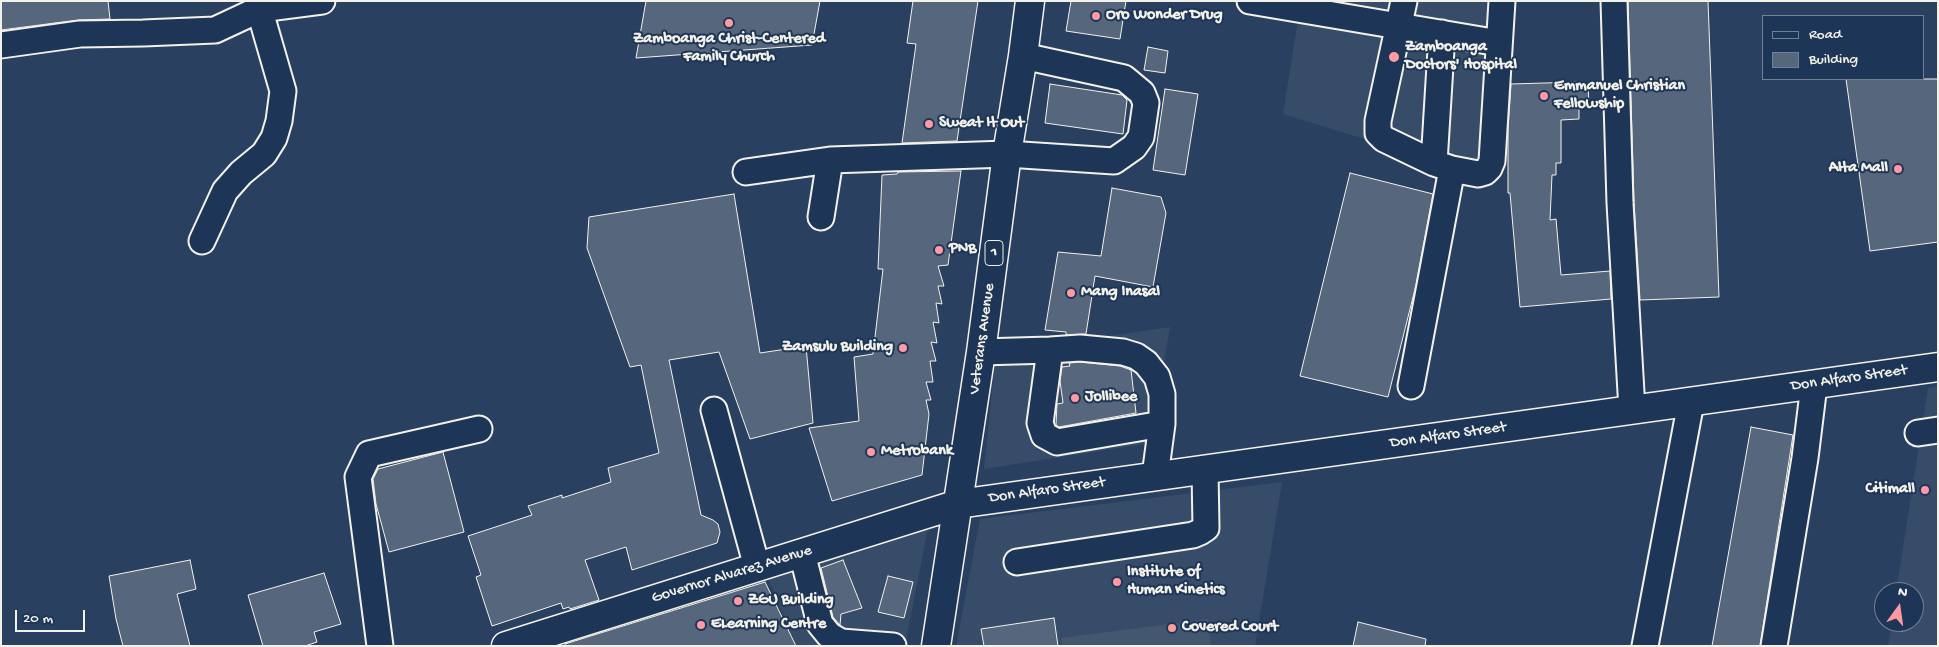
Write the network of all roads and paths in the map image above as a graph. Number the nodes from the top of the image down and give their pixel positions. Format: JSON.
{"nodes":[{"id":1,"x":322,"y":1,"type":"edge"},
{"id":2,"x":1030,"y":1,"type":"edge"},
{"id":3,"x":1250,"y":1,"type":"edge"},
{"id":4,"x":1502,"y":1,"type":"edge"},
{"id":5,"x":1614,"y":1,"type":"edge"},
{"id":6,"x":258,"y":5,"type":"edge"},
{"id":7,"x":1358,"y":10,"type":"edge"},
{"id":8,"x":1401,"y":13,"type":"edge"},
{"id":9,"x":1442,"y":33,"type":"junction"},
{"id":10,"x":1499,"y":43,"type":"junction"},
{"id":11,"x":1,"y":44,"type":"edge"},
{"id":12,"x":1023,"y":56,"type":"junction"},
{"id":13,"x":1007,"y":154,"type":"junction"},
{"id":14,"x":830,"y":160,"type":"junction"},
{"id":15,"x":1443,"y":166,"type":"junction"},
{"id":16,"x":746,"y":172,"type":"dead end"},
{"id":17,"x":821,"y":217,"type":"dead end"},
{"id":18,"x":202,"y":242,"type":"dead end"},
{"id":19,"x":1050,"y":350,"type":"junction"},
{"id":20,"x":982,"y":352,"type":"junction"},
{"id":21,"x":1938,"y":367,"type":"edge"},
{"id":22,"x":1814,"y":384,"type":"junction"},
{"id":23,"x":1411,"y":386,"type":"dead end"},
{"id":24,"x":1691,"y":402,"type":"junction"},
{"id":25,"x":714,"y":410,"type":"dead end"},
{"id":26,"x":1632,"y":410,"type":"junction"},
{"id":27,"x":1162,"y":424,"type":"junction"},
{"id":28,"x":479,"y":429,"type":"dead end"},
{"id":29,"x":1205,"y":470,"type":"junction"},
{"id":30,"x":1156,"y":476,"type":"junction"},
{"id":31,"x":958,"y":504,"type":"junction"},
{"id":32,"x":802,"y":553,"type":"junction"},
{"id":33,"x":1017,"y":562,"type":"dead end"},
{"id":34,"x":758,"y":567,"type":"junction"},
{"id":35,"x":380,"y":646,"type":"edge"},
{"id":36,"x":506,"y":646,"type":"edge"},
{"id":37,"x":893,"y":646,"type":"edge"},
{"id":38,"x":936,"y":646,"type":"edge"},
{"id":39,"x":1645,"y":646,"type":"edge"},
{"id":40,"x":1774,"y":646,"type":"edge"}],
"edges":[{"from":1,"to":6,"type":"lane"},
{"from":2,"to":12,"type":"main road","name":"Veterans Avenue","number":"1"},
{"from":3,"to":7,"type":"lane"},
{"from":4,"to":10,"type":"lane"},
{"from":5,"to":26,"type":"lane"},
{"from":6,"to":11,"type":"lane"},
{"from":6,"to":18,"type":"lane"},
{"from":7,"to":8,"type":"lane"},
{"from":8,"to":9,"type":"lane"},
{"from":8,"to":15,"type":"lane"},
{"from":9,"to":10,"type":"lane"},
{"from":9,"to":15,"type":"lane"},
{"from":10,"to":15,"type":"lane"},
{"from":12,"to":13,"type":"main road","name":"Veterans Avenue","number":"1"},
{"from":12,"to":13,"type":"lane"},
{"from":13,"to":14,"type":"lane"},
{"from":13,"to":20,"type":"main road","name":"Veterans Avenue","number":"1"},
{"from":14,"to":16,"type":"lane"},
{"from":14,"to":17,"type":"lane"},
{"from":15,"to":23,"type":"lane"},
{"from":19,"to":20,"type":"lane"},
{"from":19,"to":27,"type":"lane"},
{"from":19,"to":27,"type":"lane"},
{"from":20,"to":31,"type":"main road","name":"Veterans Avenue","number":"1"},
{"from":21,"to":22,"type":"main road","name":"Don Alfaro Street"},
{"from":22,"to":24,"type":"main road","name":"Don Alfaro Street"},
{"from":22,"to":40,"type":"lane"},
{"from":24,"to":26,"type":"main road","name":"Don Alfaro Street"},
{"from":24,"to":39,"type":"lane"},
{"from":25,"to":34,"type":"lane"},
{"from":26,"to":29,"type":"main road","name":"Don Alfaro Street"},
{"from":27,"to":30,"type":"lane"},
{"from":28,"to":35,"type":"lane"},
{"from":29,"to":30,"type":"main road","name":"Don Alfaro Street"},
{"from":29,"to":33,"type":"lane"},
{"from":30,"to":31,"type":"main road","name":"Don Alfaro Street"},
{"from":31,"to":32,"type":"main road","name":"Governor Alvarez Avenue"},
{"from":31,"to":38,"type":"main road","name":"Veterans Avenue","number":"1"},
{"from":32,"to":34,"type":"main road","name":"Governor Alvarez Avenue"},
{"from":32,"to":37,"type":"lane"},
{"from":34,"to":36,"type":"main road","name":"Governor Alvarez Avenue"}]}
